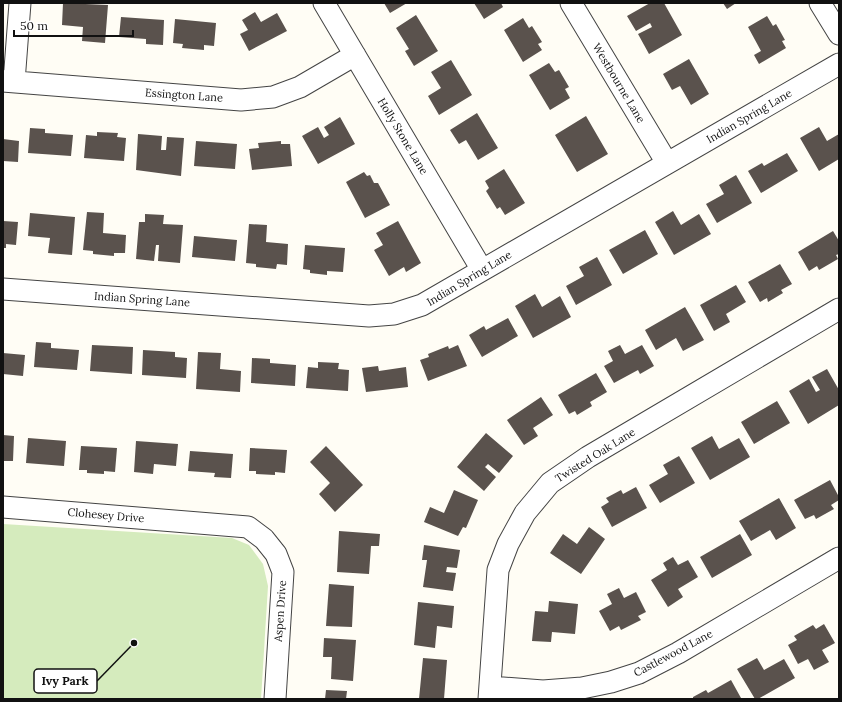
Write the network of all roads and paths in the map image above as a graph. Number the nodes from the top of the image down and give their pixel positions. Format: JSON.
{"nodes":[{"id":1,"x":20,"y":3,"type":"edge"},
{"id":2,"x":324,"y":3,"type":"edge"},
{"id":3,"x":571,"y":3,"type":"edge"},
{"id":4,"x":820,"y":3,"type":"edge"},
{"id":5,"x":839,"y":34,"type":"edge"},
{"id":6,"x":355,"y":55,"type":"junction"},
{"id":7,"x":839,"y":64,"type":"edge"},
{"id":8,"x":9,"y":82,"type":"edge"},
{"id":9,"x":667,"y":163,"type":"junction"},
{"id":10,"x":482,"y":270,"type":"junction"},
{"id":11,"x":3,"y":289,"type":"edge"},
{"id":12,"x":839,"y":310,"type":"edge"},
{"id":13,"x":3,"y":507,"type":"edge"},
{"id":14,"x":210,"y":524,"type":"joint"},
{"id":15,"x":839,"y":558,"type":"edge"},
{"id":16,"x":489,"y":693,"type":"edge"},
{"id":17,"x":275,"y":699,"type":"edge"}],
"edges":[{"from":1,"to":8,"type":"street"},
{"from":2,"to":6,"type":"street","name":"Holly Stone Lane"},
{"from":3,"to":9,"type":"street","name":"Westbourne Lane"},
{"from":4,"to":5,"type":"street"},
{"from":6,"to":8,"type":"street","name":"Essington Lane"},
{"from":6,"to":10,"type":"street","name":"Holly Stone Lane"},
{"from":7,"to":9,"type":"street","name":"Indian Spring Lane"},
{"from":9,"to":10,"type":"street","name":"Indian Spring Lane"},
{"from":10,"to":11,"type":"street","name":"Indian Spring Lane"},
{"from":12,"to":16,"type":"street","name":"Twisted Oak Lane"},
{"from":13,"to":14,"type":"street","name":"Clohesey Drive"},
{"from":14,"to":17,"type":"street","name":"Aspen Drive"},
{"from":15,"to":16,"type":"street","name":"Castlewood Lane"}]}
